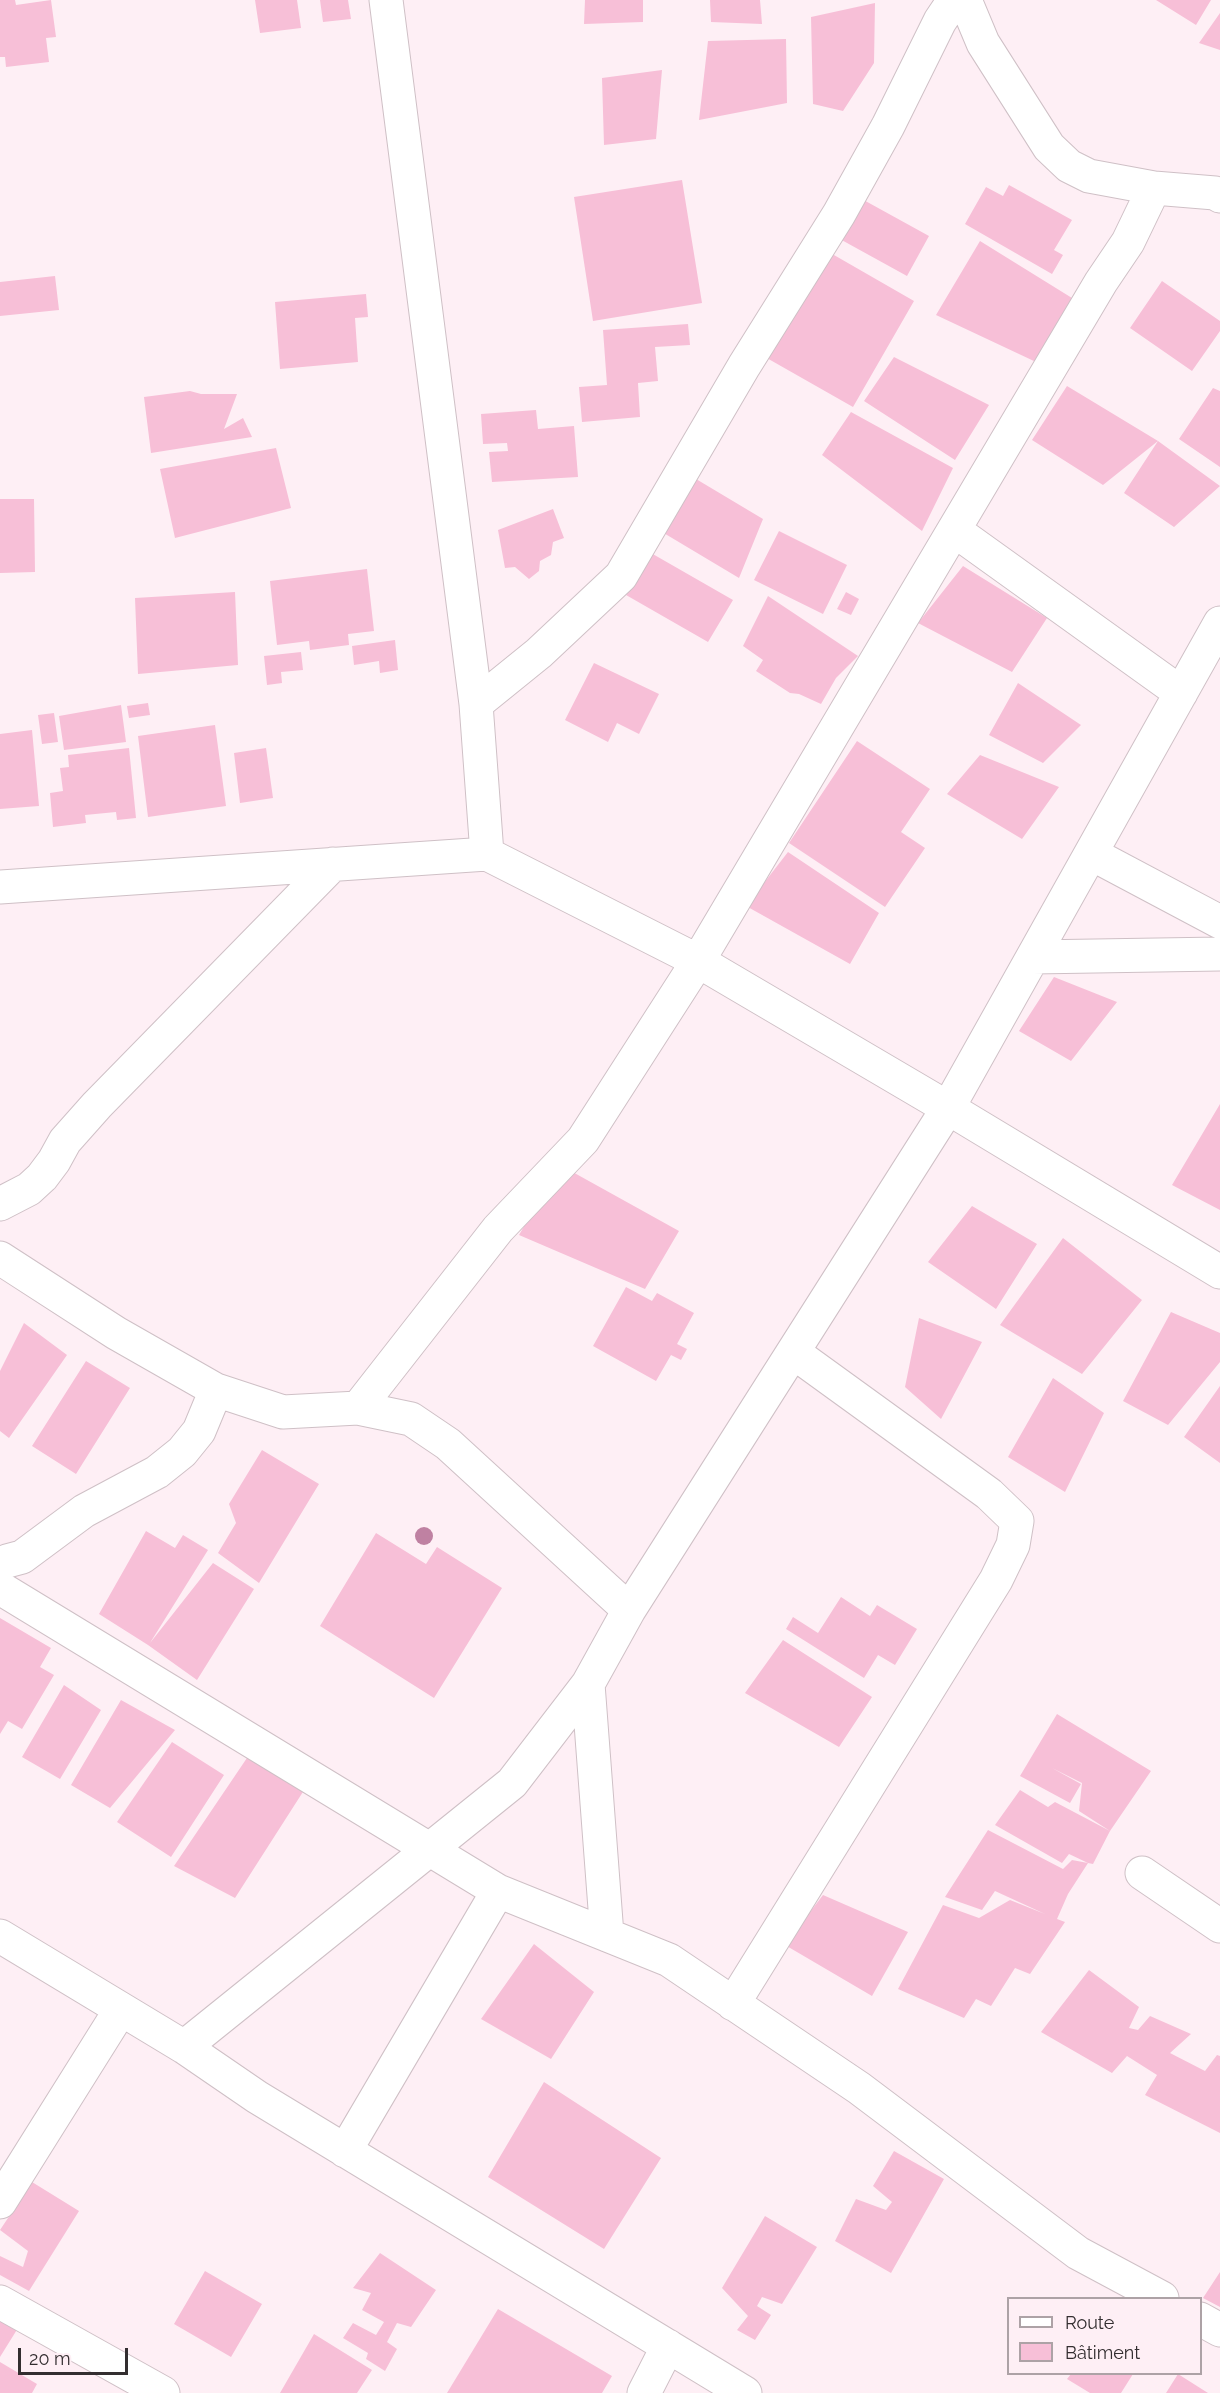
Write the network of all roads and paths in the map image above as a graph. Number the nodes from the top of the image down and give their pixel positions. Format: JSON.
{"nodes":[{"id":1,"x":386,"y":0,"type":"edge"},
{"id":2,"x":954,"y":0,"type":"edge"},
{"id":3,"x":965,"y":0,"type":"edge"},
{"id":4,"x":1154,"y":188,"type":"junction"},
{"id":5,"x":1220,"y":196,"type":"edge"},
{"id":6,"x":954,"y":530,"type":"junction"},
{"id":7,"x":1220,"y":623,"type":"edge"},
{"id":8,"x":1181,"y":693,"type":"junction"},
{"id":9,"x":476,"y":704,"type":"junction"},
{"id":10,"x":487,"y":854,"type":"junction"},
{"id":11,"x":1092,"y":854,"type":"junction"},
{"id":12,"x":333,"y":864,"type":"junction"},
{"id":13,"x":0,"y":887,"type":"edge"},
{"id":14,"x":1220,"y":922,"type":"edge"},
{"id":15,"x":1220,"y":954,"type":"edge"},
{"id":16,"x":1033,"y":957,"type":"junction"},
{"id":17,"x":698,"y":961,"type":"junction"},
{"id":18,"x":948,"y":1108,"type":"junction"},
{"id":19,"x":0,"y":1204,"type":"edge"},
{"id":20,"x":0,"y":1258,"type":"edge"},
{"id":21,"x":1220,"y":1272,"type":"edge"},
{"id":22,"x":793,"y":1352,"type":"junction"},
{"id":23,"x":216,"y":1390,"type":"junction"},
{"id":24,"x":358,"y":1408,"type":"junction"},
{"id":25,"x":0,"y":1565,"type":"edge"},
{"id":26,"x":0,"y":1588,"type":"edge"},
{"id":27,"x":629,"y":1610,"type":"junction"},
{"id":28,"x":588,"y":1684,"type":"junction"},
{"id":29,"x":430,"y":1850,"type":"junction"},
{"id":30,"x":1142,"y":1874,"type":"dead end"},
{"id":31,"x":498,"y":1891,"type":"junction"},
{"id":32,"x":1220,"y":1926,"type":"edge"},
{"id":33,"x":607,"y":1935,"type":"junction"},
{"id":34,"x":0,"y":1936,"type":"edge"},
{"id":35,"x":733,"y":2004,"type":"junction"},
{"id":36,"x":121,"y":2009,"type":"junction"},
{"id":37,"x":184,"y":2047,"type":"junction"},
{"id":38,"x":345,"y":2151,"type":"junction"},
{"id":39,"x":0,"y":2202,"type":"edge"},
{"id":40,"x":1160,"y":2297,"type":"edge"},
{"id":41,"x":0,"y":2302,"type":"edge"},
{"id":42,"x":1202,"y":2320,"type":"edge"},
{"id":43,"x":1220,"y":2330,"type":"edge"},
{"id":44,"x":668,"y":2346,"type":"junction"},
{"id":45,"x":163,"y":2393,"type":"edge"},
{"id":46,"x":644,"y":2393,"type":"edge"},
{"id":47,"x":745,"y":2393,"type":"edge"}],
"edges":[{"from":1,"to":9,"type":"street"},
{"from":2,"to":9,"type":"street"},
{"from":3,"to":4,"type":"street"},
{"from":4,"to":5,"type":"street"},
{"from":4,"to":6,"type":"street"},
{"from":6,"to":8,"type":"street"},
{"from":6,"to":17,"type":"street"},
{"from":7,"to":8,"type":"street"},
{"from":8,"to":11,"type":"street"},
{"from":9,"to":10,"type":"street"},
{"from":10,"to":12,"type":"street"},
{"from":10,"to":17,"type":"street"},
{"from":11,"to":14,"type":"street"},
{"from":11,"to":16,"type":"street"},
{"from":12,"to":13,"type":"street"},
{"from":12,"to":19,"type":"street"},
{"from":15,"to":16,"type":"street"},
{"from":16,"to":18,"type":"street"},
{"from":17,"to":18,"type":"street"},
{"from":17,"to":24,"type":"street"},
{"from":18,"to":21,"type":"street"},
{"from":18,"to":22,"type":"street"},
{"from":20,"to":23,"type":"street"},
{"from":22,"to":27,"type":"street"},
{"from":22,"to":35,"type":"street"},
{"from":23,"to":24,"type":"street"},
{"from":23,"to":25,"type":"street"},
{"from":24,"to":27,"type":"street"},
{"from":26,"to":29,"type":"street"},
{"from":27,"to":28,"type":"street"},
{"from":28,"to":29,"type":"street"},
{"from":28,"to":33,"type":"street"},
{"from":29,"to":31,"type":"street"},
{"from":29,"to":37,"type":"street"},
{"from":30,"to":32,"type":"street"},
{"from":31,"to":33,"type":"street"},
{"from":31,"to":38,"type":"street"},
{"from":33,"to":35,"type":"street"},
{"from":34,"to":36,"type":"street"},
{"from":35,"to":40,"type":"street"},
{"from":36,"to":37,"type":"street"},
{"from":36,"to":39,"type":"street"},
{"from":37,"to":38,"type":"street"},
{"from":38,"to":44,"type":"street"},
{"from":41,"to":45,"type":"street"},
{"from":42,"to":43,"type":"street"},
{"from":44,"to":46,"type":"street"},
{"from":44,"to":47,"type":"street"}]}
